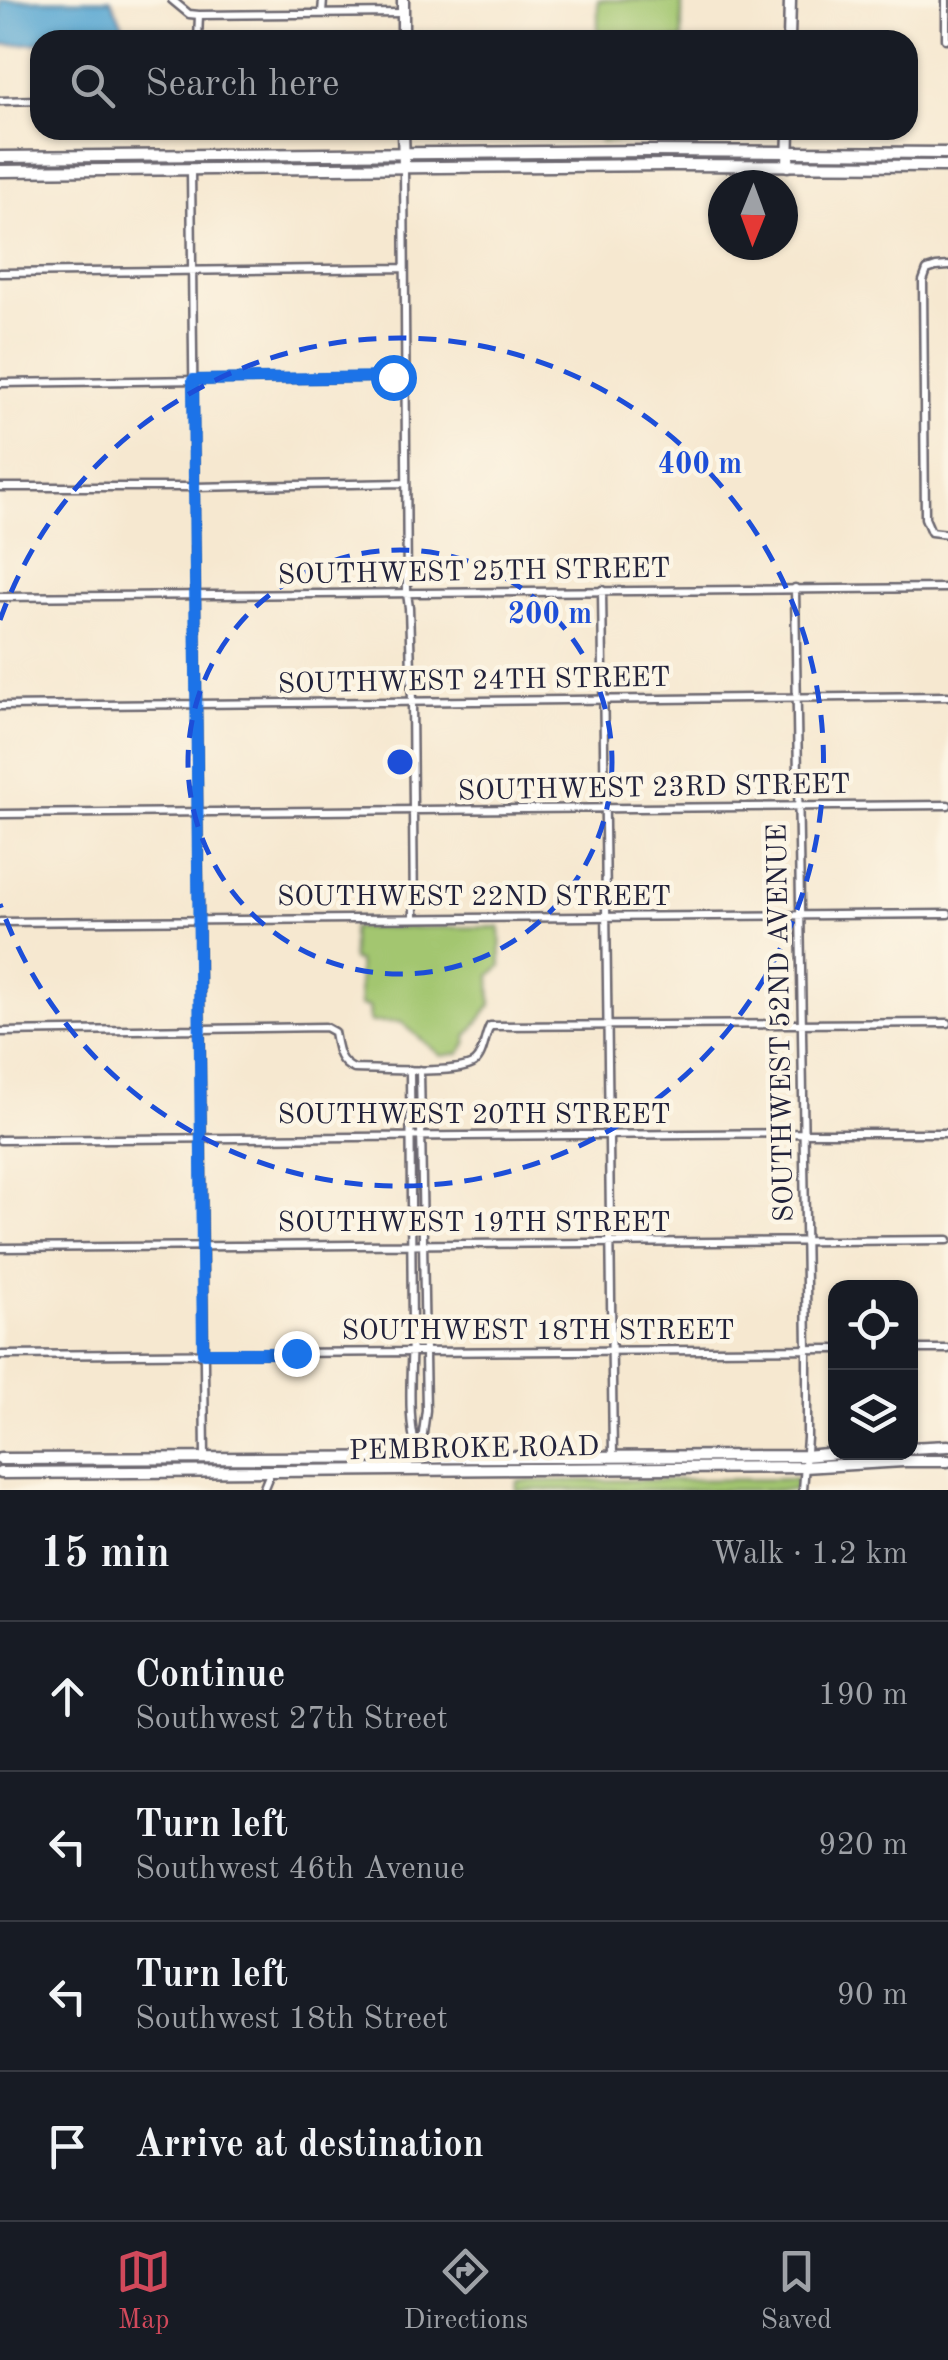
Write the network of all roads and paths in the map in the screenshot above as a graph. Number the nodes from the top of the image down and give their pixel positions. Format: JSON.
{"nodes":[{"id":1,"x":172,"y":0,"type":"edge"},
{"id":2,"x":240,"y":0,"type":"edge"},
{"id":3,"x":322,"y":0,"type":"edge"},
{"id":4,"x":403,"y":0,"type":"edge"},
{"id":5,"x":790,"y":0,"type":"edge"},
{"id":6,"x":946,"y":0,"type":"edge"},
{"id":7,"x":322,"y":13,"type":"junction"},
{"id":8,"x":240,"y":14,"type":"junction"},
{"id":9,"x":403,"y":14,"type":"junction"},
{"id":10,"x":200,"y":15,"type":"junction"},
{"id":11,"x":199,"y":30,"type":"edge"},
{"id":12,"x":403,"y":30,"type":"edge"},
{"id":13,"x":790,"y":30,"type":"edge"},
{"id":14,"x":946,"y":39,"type":"edge"},
{"id":15,"x":0,"y":100,"type":"edge"},
{"id":16,"x":30,"y":100,"type":"edge"},
{"id":17,"x":404,"y":140,"type":"edge"},
{"id":18,"x":788,"y":140,"type":"edge"},
{"id":19,"x":648,"y":151,"type":"junction"},
{"id":20,"x":788,"y":152,"type":"junction"},
{"id":21,"x":948,"y":152,"type":"edge"},
{"id":22,"x":272,"y":155,"type":"junction"},
{"id":23,"x":189,"y":156,"type":"junction"},
{"id":24,"x":0,"y":157,"type":"edge"},
{"id":25,"x":404,"y":161,"type":"junction"},
{"id":26,"x":671,"y":166,"type":"junction"},
{"id":27,"x":788,"y":166,"type":"junction"},
{"id":28,"x":948,"y":166,"type":"edge"},
{"id":29,"x":191,"y":169,"type":"junction"},
{"id":30,"x":121,"y":170,"type":"junction"},
{"id":31,"x":0,"y":171,"type":"edge"},
{"id":32,"x":948,"y":266,"type":"edge"},
{"id":33,"x":404,"y":268,"type":"junction"},
{"id":34,"x":192,"y":271,"type":"junction"},
{"id":35,"x":0,"y":273,"type":"edge"},
{"id":36,"x":405,"y":377,"type":"junction"},
{"id":37,"x":193,"y":380,"type":"junction"},
{"id":38,"x":0,"y":383,"type":"edge"},
{"id":39,"x":405,"y":483,"type":"junction"},
{"id":40,"x":0,"y":487,"type":"edge"},
{"id":41,"x":194,"y":487,"type":"junction"},
{"id":42,"x":948,"y":534,"type":"edge"},
{"id":43,"x":794,"y":588,"type":"junction"},
{"id":44,"x":948,"y":588,"type":"edge"},
{"id":45,"x":602,"y":590,"type":"junction"},
{"id":46,"x":406,"y":592,"type":"junction"},
{"id":47,"x":196,"y":596,"type":"junction"},
{"id":48,"x":0,"y":597,"type":"edge"},
{"id":49,"x":948,"y":696,"type":"edge"},
{"id":50,"x":796,"y":698,"type":"junction"},
{"id":51,"x":604,"y":700,"type":"junction"},
{"id":52,"x":412,"y":702,"type":"junction"},
{"id":53,"x":197,"y":704,"type":"junction"},
{"id":54,"x":0,"y":706,"type":"edge"},
{"id":55,"x":948,"y":805,"type":"edge"},
{"id":56,"x":798,"y":806,"type":"junction"},
{"id":57,"x":605,"y":809,"type":"junction"},
{"id":58,"x":412,"y":811,"type":"junction"},
{"id":59,"x":197,"y":813,"type":"junction"},
{"id":60,"x":0,"y":814,"type":"edge"},
{"id":61,"x":799,"y":914,"type":"junction"},
{"id":62,"x":948,"y":914,"type":"edge"},
{"id":63,"x":606,"y":916,"type":"junction"},
{"id":64,"x":414,"y":917,"type":"junction"},
{"id":65,"x":198,"y":920,"type":"junction"},
{"id":66,"x":0,"y":922,"type":"edge"},
{"id":67,"x":801,"y":1023,"type":"junction"},
{"id":68,"x":948,"y":1023,"type":"edge"},
{"id":69,"x":608,"y":1026,"type":"junction"},
{"id":70,"x":200,"y":1028,"type":"junction"},
{"id":71,"x":0,"y":1032,"type":"edge"},
{"id":72,"x":410,"y":1070,"type":"junction"},
{"id":73,"x":420,"y":1070,"type":"junction"},
{"id":74,"x":802,"y":1132,"type":"junction"},
{"id":75,"x":948,"y":1133,"type":"edge"},
{"id":76,"x":609,"y":1134,"type":"junction"},
{"id":77,"x":410,"y":1136,"type":"junction"},
{"id":78,"x":422,"y":1136,"type":"junction"},
{"id":79,"x":200,"y":1138,"type":"junction"},
{"id":80,"x":0,"y":1140,"type":"edge"},
{"id":81,"x":948,"y":1240,"type":"edge"},
{"id":82,"x":804,"y":1241,"type":"junction"},
{"id":83,"x":611,"y":1243,"type":"junction"},
{"id":84,"x":411,"y":1245,"type":"junction"},
{"id":85,"x":422,"y":1245,"type":"junction"},
{"id":86,"x":202,"y":1246,"type":"junction"},
{"id":87,"x":0,"y":1248,"type":"edge"},
{"id":88,"x":806,"y":1349,"type":"junction"},
{"id":89,"x":828,"y":1349,"type":"edge"},
{"id":90,"x":918,"y":1349,"type":"edge"},
{"id":91,"x":948,"y":1349,"type":"edge"},
{"id":92,"x":614,"y":1350,"type":"junction"},
{"id":93,"x":410,"y":1352,"type":"junction"},
{"id":94,"x":424,"y":1352,"type":"junction"},
{"id":95,"x":203,"y":1353,"type":"junction"},
{"id":96,"x":0,"y":1355,"type":"edge"},
{"id":97,"x":948,"y":1446,"type":"edge"},
{"id":98,"x":918,"y":1448,"type":"edge"},
{"id":99,"x":613,"y":1456,"type":"junction"},
{"id":100,"x":688,"y":1456,"type":"junction"},
{"id":101,"x":828,"y":1457,"type":"edge"},
{"id":102,"x":0,"y":1458,"type":"edge"},
{"id":103,"x":204,"y":1458,"type":"junction"},
{"id":104,"x":324,"y":1458,"type":"junction"},
{"id":105,"x":420,"y":1458,"type":"junction"},
{"id":106,"x":946,"y":1460,"type":"edge"},
{"id":107,"x":804,"y":1462,"type":"junction"},
{"id":108,"x":622,"y":1468,"type":"junction"},
{"id":109,"x":422,"y":1470,"type":"junction"},
{"id":110,"x":530,"y":1470,"type":"junction"},
{"id":111,"x":223,"y":1472,"type":"junction"},
{"id":112,"x":270,"y":1472,"type":"junction"},
{"id":113,"x":106,"y":1473,"type":"junction"},
{"id":114,"x":0,"y":1474,"type":"edge"},
{"id":115,"x":263,"y":1490,"type":"edge"},
{"id":116,"x":803,"y":1490,"type":"edge"}],
"edges":[{"from":1,"to":10,"type":"street"},
{"from":2,"to":8,"type":"street"},
{"from":3,"to":7,"type":"street"},
{"from":4,"to":9,"type":"main road"},
{"from":5,"to":13,"type":"main road"},
{"from":6,"to":14,"type":"street"},
{"from":7,"to":8,"type":"street"},
{"from":7,"to":9,"type":"street"},
{"from":8,"to":10,"type":"street"},
{"from":9,"to":12,"type":"main road"},
{"from":10,"to":11,"type":"street"},
{"from":15,"to":16,"type":"street"},
{"from":17,"to":25,"type":"main road"},
{"from":18,"to":20,"type":"main road"},
{"from":19,"to":20,"type":"main road"},
{"from":19,"to":25,"type":"main road"},
{"from":19,"to":26,"type":"main road"},
{"from":20,"to":21,"type":"main road"},
{"from":20,"to":27,"type":"main road"},
{"from":22,"to":23,"type":"main road"},
{"from":22,"to":25,"type":"main road"},
{"from":22,"to":29,"type":"main road"},
{"from":23,"to":24,"type":"main road"},
{"from":23,"to":30,"type":"main road"},
{"from":25,"to":26,"type":"main road"},
{"from":25,"to":29,"type":"main road"},
{"from":25,"to":33,"type":"street"},
{"from":26,"to":27,"type":"main road"},
{"from":27,"to":28,"type":"main road"},
{"from":29,"to":30,"type":"main road"},
{"from":29,"to":34,"type":"street"},
{"from":30,"to":31,"type":"main road"},
{"from":32,"to":42,"type":"street"},
{"from":33,"to":34,"type":"street"},
{"from":33,"to":36,"type":"street"},
{"from":34,"to":35,"type":"street"},
{"from":34,"to":37,"type":"street"},
{"from":36,"to":37,"type":"street"},
{"from":36,"to":39,"type":"street"},
{"from":37,"to":38,"type":"street"},
{"from":37,"to":41,"type":"street"},
{"from":39,"to":41,"type":"street"},
{"from":39,"to":46,"type":"street"},
{"from":40,"to":41,"type":"street"},
{"from":41,"to":47,"type":"street"},
{"from":43,"to":44,"type":"street","name":"SOUTHWEST 25TH STREET"},
{"from":43,"to":45,"type":"street","name":"SOUTHWEST 25TH STREET"},
{"from":43,"to":50,"type":"street","name":"SOUTHWEST 52ND AVENUE"},
{"from":45,"to":46,"type":"street","name":"SOUTHWEST 25TH STREET"},
{"from":45,"to":51,"type":"street"},
{"from":46,"to":47,"type":"street","name":"SOUTHWEST 25TH STREET"},
{"from":46,"to":52,"type":"street"},
{"from":47,"to":48,"type":"street","name":"SOUTHWEST 25TH STREET"},
{"from":47,"to":53,"type":"street"},
{"from":49,"to":50,"type":"street","name":"SOUTHWEST 24TH STREET"},
{"from":50,"to":51,"type":"street","name":"SOUTHWEST 24TH STREET"},
{"from":50,"to":56,"type":"street","name":"SOUTHWEST 52ND AVENUE"},
{"from":51,"to":52,"type":"street","name":"SOUTHWEST 24TH STREET"},
{"from":51,"to":57,"type":"street"},
{"from":52,"to":53,"type":"street","name":"SOUTHWEST 24TH STREET"},
{"from":52,"to":58,"type":"street"},
{"from":53,"to":54,"type":"street","name":"SOUTHWEST 24TH STREET"},
{"from":53,"to":59,"type":"street"},
{"from":55,"to":56,"type":"street","name":"SOUTHWEST 23RD STREET"},
{"from":56,"to":57,"type":"street","name":"SOUTHWEST 23RD STREET"},
{"from":56,"to":61,"type":"street","name":"SOUTHWEST 52ND AVENUE"},
{"from":57,"to":58,"type":"street","name":"SOUTHWEST 23RD STREET"},
{"from":57,"to":63,"type":"street"},
{"from":58,"to":59,"type":"street","name":"SOUTHWEST 23RD STREET"},
{"from":58,"to":64,"type":"street"},
{"from":59,"to":60,"type":"street","name":"SOUTHWEST 23RD STREET"},
{"from":59,"to":65,"type":"street"},
{"from":61,"to":62,"type":"street","name":"SOUTHWEST 22ND STREET"},
{"from":61,"to":63,"type":"street","name":"SOUTHWEST 22ND STREET"},
{"from":61,"to":67,"type":"street","name":"SOUTHWEST 52ND AVENUE"},
{"from":63,"to":64,"type":"street","name":"SOUTHWEST 22ND STREET"},
{"from":63,"to":69,"type":"street"},
{"from":64,"to":65,"type":"street","name":"SOUTHWEST 22ND STREET"},
{"from":65,"to":66,"type":"street","name":"SOUTHWEST 22ND STREET"},
{"from":65,"to":70,"type":"street"},
{"from":67,"to":68,"type":"street"},
{"from":67,"to":69,"type":"street"},
{"from":67,"to":74,"type":"street","name":"SOUTHWEST 52ND AVENUE"},
{"from":69,"to":73,"type":"street"},
{"from":69,"to":76,"type":"street"},
{"from":70,"to":71,"type":"street"},
{"from":70,"to":72,"type":"street"},
{"from":70,"to":79,"type":"street"},
{"from":72,"to":73,"type":"street"},
{"from":72,"to":77,"type":"street"},
{"from":73,"to":78,"type":"street"},
{"from":74,"to":75,"type":"street","name":"SOUTHWEST 20TH STREET"},
{"from":74,"to":76,"type":"street","name":"SOUTHWEST 20TH STREET"},
{"from":74,"to":82,"type":"street","name":"SOUTHWEST 52ND AVENUE"},
{"from":76,"to":78,"type":"street","name":"SOUTHWEST 20TH STREET"},
{"from":76,"to":83,"type":"street"},
{"from":77,"to":78,"type":"street","name":"SOUTHWEST 20TH STREET"},
{"from":77,"to":79,"type":"street","name":"SOUTHWEST 20TH STREET"},
{"from":77,"to":84,"type":"street"},
{"from":78,"to":85,"type":"street"},
{"from":79,"to":80,"type":"street","name":"SOUTHWEST 20TH STREET"},
{"from":79,"to":86,"type":"street"},
{"from":81,"to":82,"type":"street","name":"SOUTHWEST 19TH STREET"},
{"from":82,"to":83,"type":"street","name":"SOUTHWEST 19TH STREET"},
{"from":82,"to":88,"type":"street","name":"SOUTHWEST 52ND AVENUE"},
{"from":83,"to":85,"type":"street","name":"SOUTHWEST 19TH STREET"},
{"from":83,"to":92,"type":"street"},
{"from":84,"to":85,"type":"street","name":"SOUTHWEST 19TH STREET"},
{"from":84,"to":86,"type":"street","name":"SOUTHWEST 19TH STREET"},
{"from":84,"to":93,"type":"street"},
{"from":85,"to":94,"type":"street"},
{"from":86,"to":87,"type":"street","name":"SOUTHWEST 19TH STREET"},
{"from":86,"to":95,"type":"street"},
{"from":88,"to":89,"type":"street","name":"SOUTHWEST 18TH STREET"},
{"from":88,"to":92,"type":"street","name":"SOUTHWEST 18TH STREET"},
{"from":88,"to":107,"type":"street","name":"SOUTHWEST 52ND AVENUE"},
{"from":90,"to":91,"type":"street"},
{"from":92,"to":94,"type":"street","name":"SOUTHWEST 18TH STREET"},
{"from":92,"to":99,"type":"street"},
{"from":93,"to":94,"type":"street","name":"SOUTHWEST 18TH STREET"},
{"from":93,"to":95,"type":"street","name":"SOUTHWEST 18TH STREET"},
{"from":93,"to":105,"type":"street"},
{"from":94,"to":105,"type":"street"},
{"from":95,"to":96,"type":"street","name":"SOUTHWEST 18TH STREET"},
{"from":95,"to":103,"type":"street"},
{"from":97,"to":98,"type":"main road"},
{"from":99,"to":100,"type":"main road","name":"PEMBROKE ROAD"},
{"from":99,"to":105,"type":"main road","name":"PEMBROKE ROAD"},
{"from":99,"to":110,"type":"main road"},
{"from":100,"to":107,"type":"main road","name":"PEMBROKE ROAD"},
{"from":100,"to":108,"type":"main road"},
{"from":101,"to":107,"type":"main road","name":"PEMBROKE ROAD"},
{"from":102,"to":103,"type":"main road","name":"PEMBROKE ROAD"},
{"from":103,"to":104,"type":"main road","name":"PEMBROKE ROAD"},
{"from":103,"to":113,"type":"main road"},
{"from":104,"to":105,"type":"main road","name":"PEMBROKE ROAD"},
{"from":104,"to":111,"type":"main road"},
{"from":105,"to":109,"type":"street"},
{"from":106,"to":107,"type":"main road","name":"PEMBROKE ROAD"},
{"from":107,"to":108,"type":"main road","name":"PEMBROKE ROAD"},
{"from":107,"to":116,"type":"street","name":"SOUTHWEST 52ND AVENUE"},
{"from":108,"to":110,"type":"main road","name":"PEMBROKE ROAD"},
{"from":109,"to":110,"type":"main road","name":"PEMBROKE ROAD"},
{"from":109,"to":112,"type":"main road","name":"PEMBROKE ROAD"},
{"from":111,"to":112,"type":"main road","name":"PEMBROKE ROAD"},
{"from":111,"to":113,"type":"main road","name":"PEMBROKE ROAD"},
{"from":112,"to":115,"type":"street"},
{"from":113,"to":114,"type":"main road","name":"PEMBROKE ROAD"}]}
